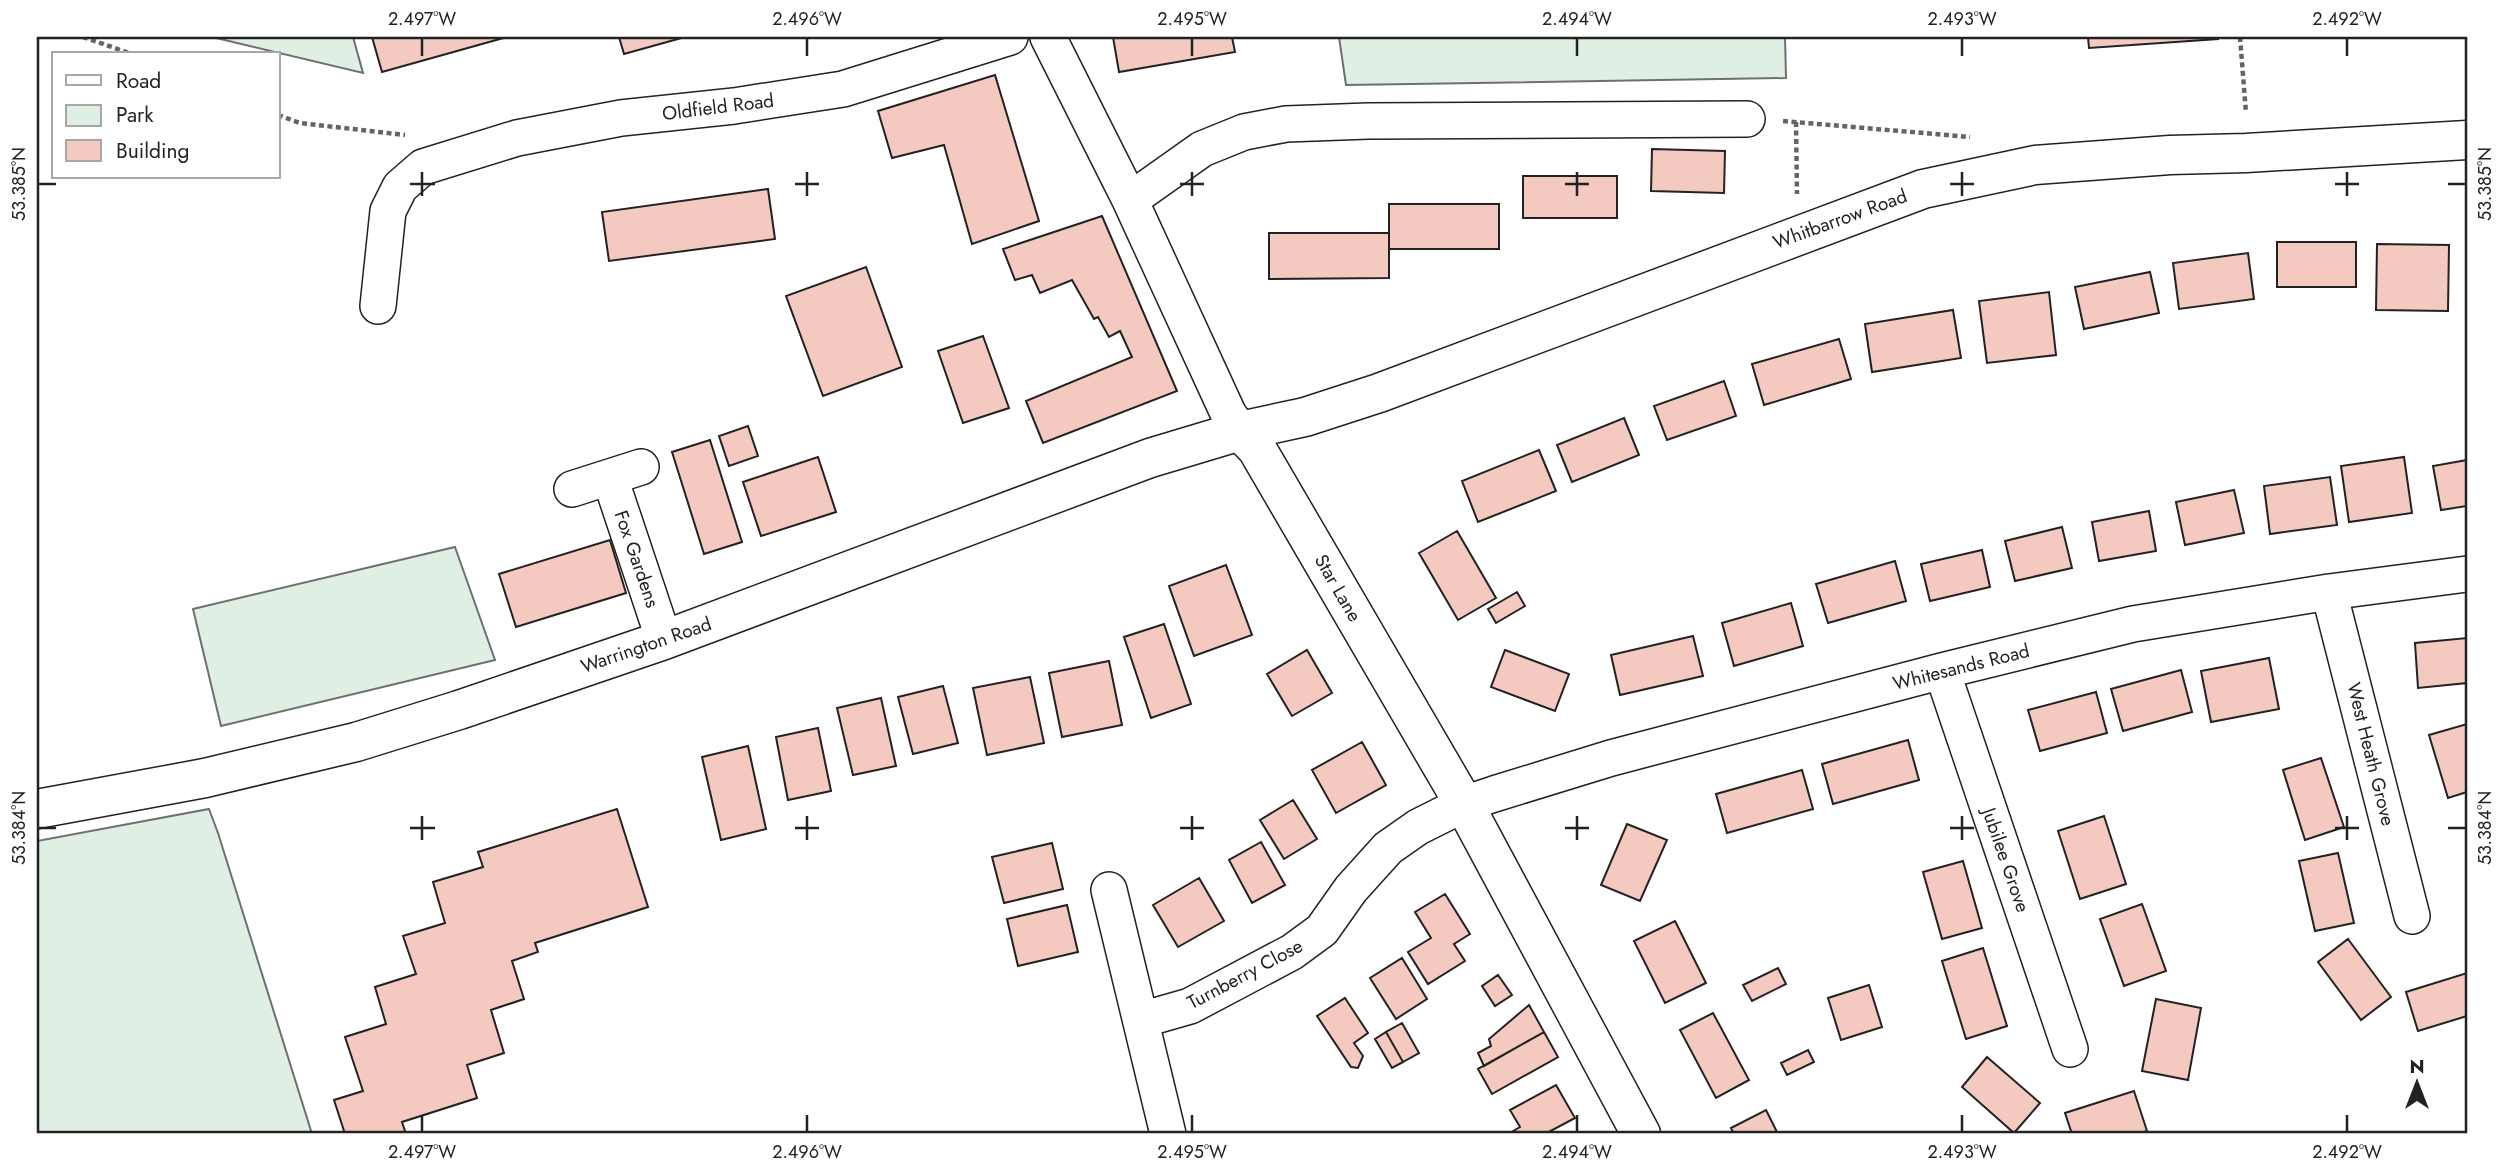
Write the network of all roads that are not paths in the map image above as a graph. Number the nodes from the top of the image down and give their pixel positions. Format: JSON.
{"nodes":[{"id":1,"x":1010,"y":37,"type":"edge"},
{"id":2,"x":1048,"y":37,"type":"edge"},
{"id":3,"x":1747,"y":118,"type":"road end"},
{"id":4,"x":2467,"y":140,"type":"edge"},
{"id":5,"x":1130,"y":200,"type":"junction"},
{"id":6,"x":378,"y":306,"type":"dead end"},
{"id":7,"x":1240,"y":431,"type":"junction"},
{"id":8,"x":572,"y":489,"type":"dead end"},
{"id":9,"x":2467,"y":574,"type":"edge"},
{"id":10,"x":2329,"y":592,"type":"junction"},
{"id":11,"x":664,"y":640,"type":"junction"},
{"id":12,"x":1942,"y":671,"type":"junction"},
{"id":13,"x":1464,"y":804,"type":"junction"},
{"id":14,"x":37,"y":809,"type":"edge"},
{"id":15,"x":1109,"y":890,"type":"dead end"},
{"id":16,"x":2412,"y":916,"type":"dead end"},
{"id":17,"x":1140,"y":1020,"type":"junction"},
{"id":18,"x":2070,"y":1049,"type":"dead end"},
{"id":19,"x":1168,"y":1134,"type":"edge"},
{"id":20,"x":1641,"y":1134,"type":"edge"}],
"edges":[{"from":1,"to":6,"type":"street","name":"Oldfield Road"},
{"from":2,"to":5,"type":"street","name":"Star Lane"},
{"from":3,"to":5,"type":"street"},
{"from":4,"to":7,"type":"street","name":"Whitbarrow Road"},
{"from":5,"to":7,"type":"street","name":"Star Lane"},
{"from":7,"to":11,"type":"street","name":"Warrington Road"},
{"from":7,"to":13,"type":"street","name":"Star Lane"},
{"from":8,"to":11,"type":"street","name":"Fox Gardens"},
{"from":9,"to":10,"type":"street","name":"Whitesands Road"},
{"from":10,"to":12,"type":"street","name":"Whitesands Road"},
{"from":10,"to":16,"type":"street","name":"West Heath Grove"},
{"from":11,"to":14,"type":"street","name":"Warrington Road"},
{"from":12,"to":13,"type":"street","name":"Whitesands Road"},
{"from":12,"to":18,"type":"street","name":"Jubilee Grove"},
{"from":13,"to":17,"type":"street","name":"Turnberry Close"},
{"from":13,"to":20,"type":"street","name":"Star Lane"},
{"from":15,"to":17,"type":"street"},
{"from":17,"to":19,"type":"street"}]}
